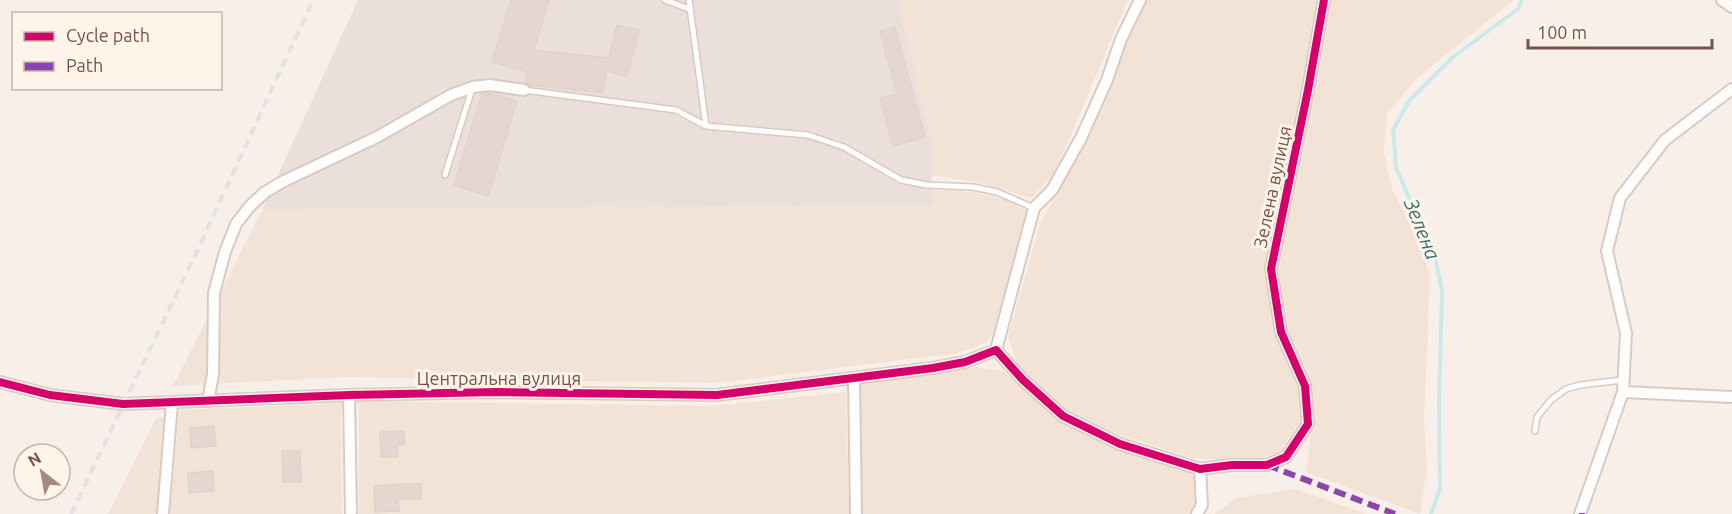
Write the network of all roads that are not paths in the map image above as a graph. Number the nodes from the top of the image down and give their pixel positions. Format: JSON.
{"nodes":[{"id":1,"x":665,"y":0,"type":"edge"},
{"id":2,"x":689,"y":0,"type":"edge"},
{"id":3,"x":1140,"y":0,"type":"edge"},
{"id":4,"x":1324,"y":0,"type":"edge"},
{"id":5,"x":1722,"y":0,"type":"edge"},
{"id":6,"x":1732,"y":7,"type":"edge"},
{"id":7,"x":689,"y":9,"type":"junction"},
{"id":8,"x":473,"y":87,"type":"junction"},
{"id":9,"x":524,"y":90,"type":"joint"},
{"id":10,"x":1732,"y":90,"type":"edge"},
{"id":11,"x":706,"y":126,"type":"junction"},
{"id":12,"x":445,"y":176,"type":"dead end"},
{"id":13,"x":1034,"y":208,"type":"junction"},
{"id":14,"x":996,"y":350,"type":"junction"},
{"id":15,"x":854,"y":379,"type":"junction"},
{"id":16,"x":0,"y":382,"type":"edge"},
{"id":17,"x":1623,"y":386,"type":"junction"},
{"id":18,"x":350,"y":395,"type":"junction"},
{"id":19,"x":1732,"y":397,"type":"edge"},
{"id":20,"x":208,"y":401,"type":"junction"},
{"id":21,"x":172,"y":403,"type":"junction"},
{"id":22,"x":1535,"y":431,"type":"dead end"},
{"id":23,"x":1200,"y":469,"type":"junction"},
{"id":24,"x":163,"y":514,"type":"edge"},
{"id":25,"x":351,"y":514,"type":"edge"},
{"id":26,"x":856,"y":514,"type":"edge"},
{"id":27,"x":1197,"y":514,"type":"edge"},
{"id":28,"x":1580,"y":514,"type":"edge"}],
"edges":[{"from":1,"to":7,"type":"lane"},
{"from":2,"to":7,"type":"lane"},
{"from":3,"to":13,"type":"street"},
{"from":4,"to":23,"type":"street","name":"Зелена вулиця"},
{"from":5,"to":6,"type":"street"},
{"from":7,"to":11,"type":"lane"},
{"from":8,"to":9,"type":"street"},
{"from":8,"to":12,"type":"lane"},
{"from":8,"to":20,"type":"street"},
{"from":9,"to":11,"type":"lane"},
{"from":10,"to":17,"type":"street"},
{"from":11,"to":13,"type":"lane"},
{"from":13,"to":14,"type":"street"},
{"from":14,"to":15,"type":"street","name":"Центральна вулиця"},
{"from":14,"to":23,"type":"street"},
{"from":15,"to":18,"type":"street","name":"Центральна вулиця"},
{"from":15,"to":26,"type":"street"},
{"from":16,"to":21,"type":"street","name":"Центральна вулиця"},
{"from":17,"to":19,"type":"street"},
{"from":17,"to":22,"type":"lane"},
{"from":17,"to":28,"type":"street"},
{"from":18,"to":20,"type":"street","name":"Центральна вулиця"},
{"from":18,"to":25,"type":"street"},
{"from":20,"to":21,"type":"street","name":"Центральна вулиця"},
{"from":21,"to":24,"type":"street"},
{"from":23,"to":27,"type":"street"}]}
